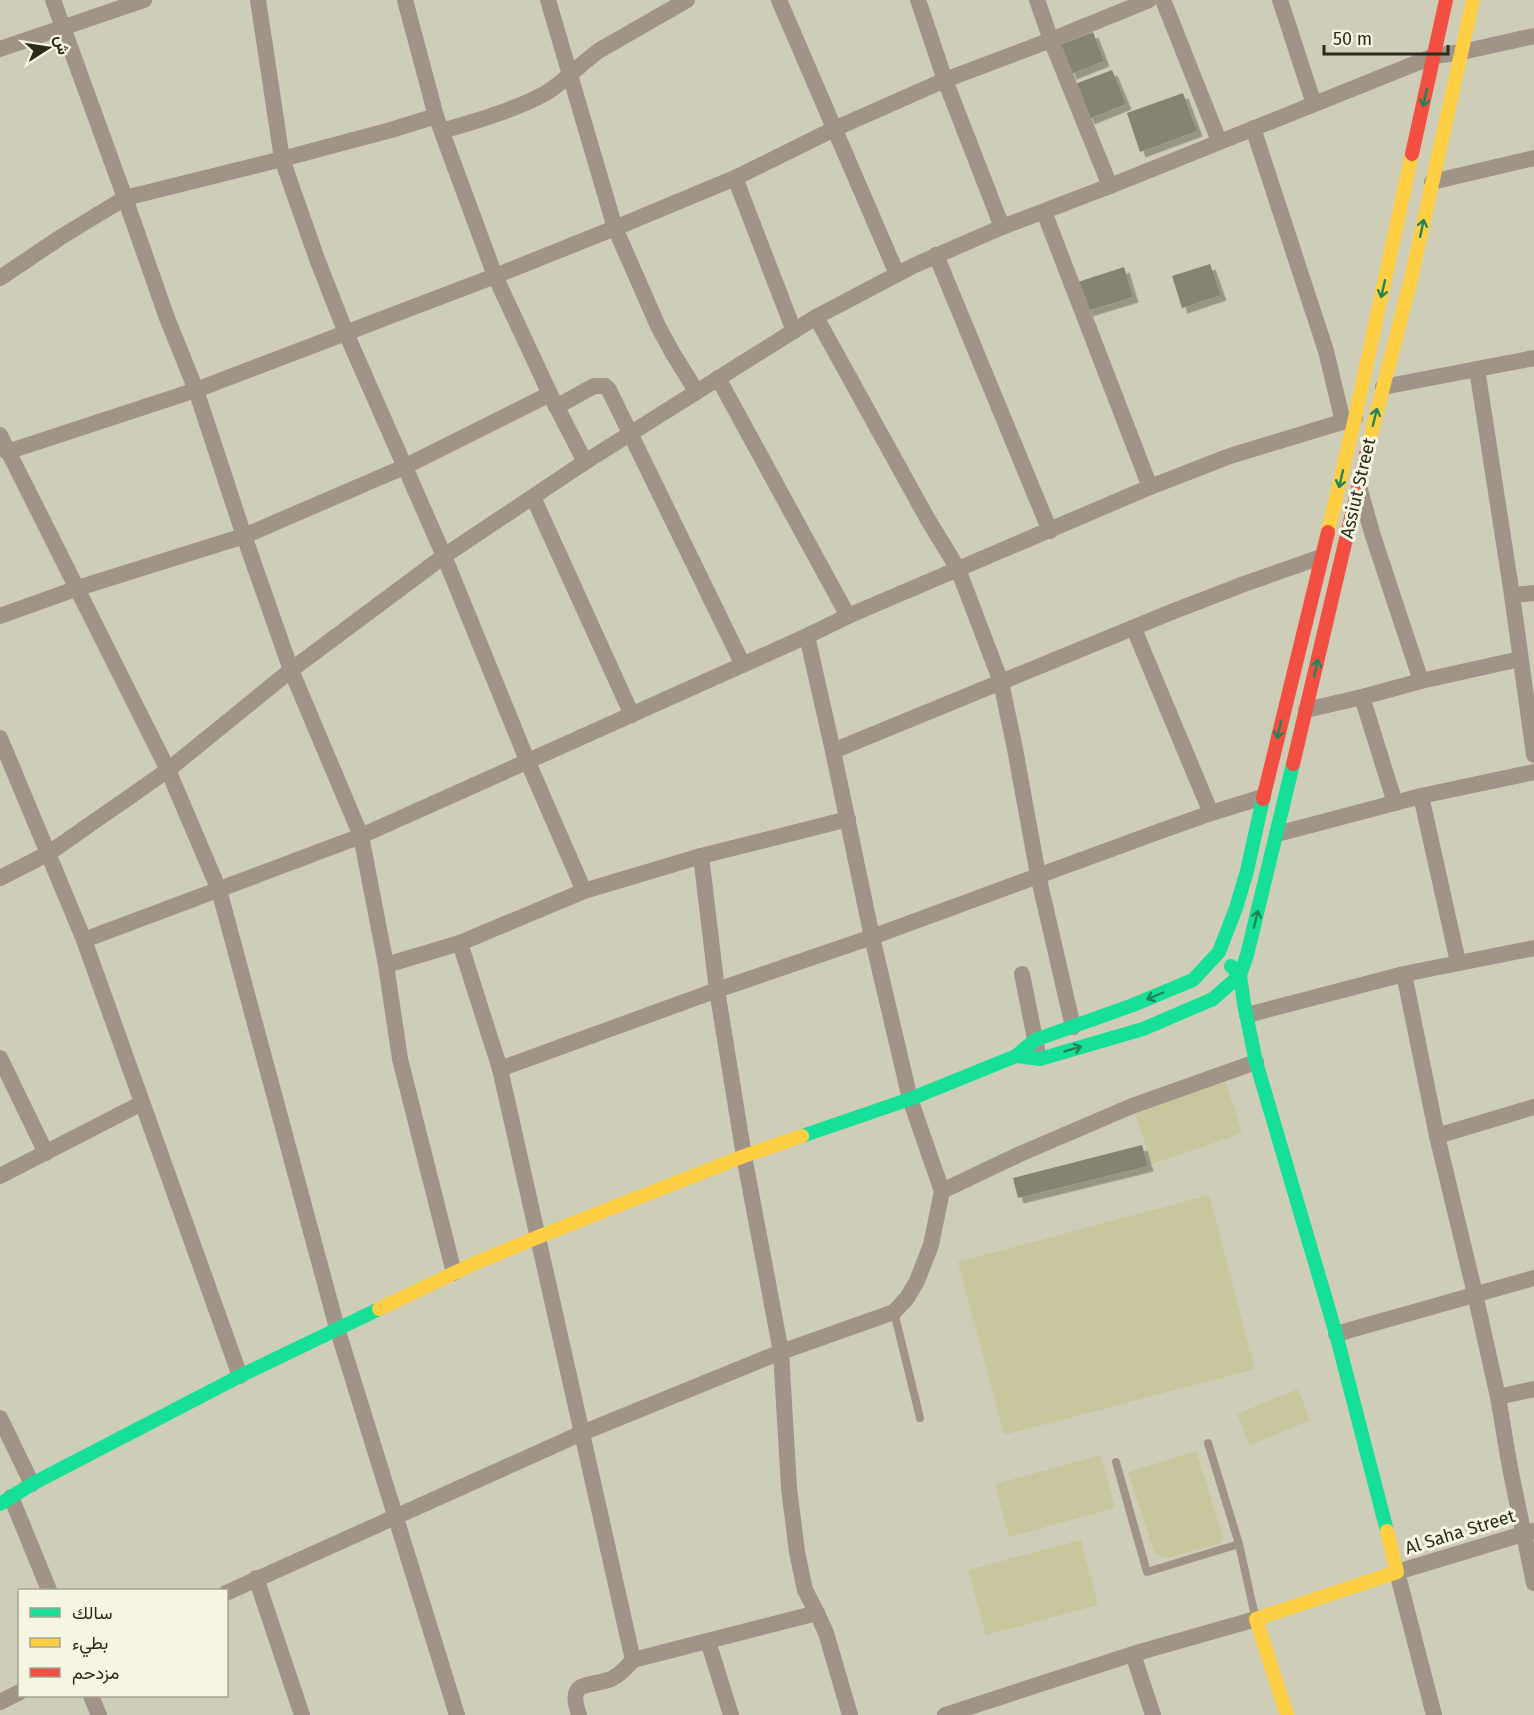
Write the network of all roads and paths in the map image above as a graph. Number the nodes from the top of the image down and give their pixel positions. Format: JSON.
{"nodes":[{"id":1,"x":53,"y":0,"type":"edge"},
{"id":2,"x":144,"y":0,"type":"edge"},
{"id":3,"x":258,"y":0,"type":"edge"},
{"id":4,"x":405,"y":0,"type":"edge"},
{"id":5,"x":548,"y":0,"type":"edge"},
{"id":6,"x":687,"y":0,"type":"edge"},
{"id":7,"x":779,"y":0,"type":"edge"},
{"id":8,"x":918,"y":0,"type":"edge"},
{"id":9,"x":1037,"y":0,"type":"edge"},
{"id":10,"x":1149,"y":0,"type":"edge"},
{"id":11,"x":1163,"y":0,"type":"edge"},
{"id":12,"x":1280,"y":0,"type":"edge"},
{"id":13,"x":1446,"y":0,"type":"edge"},
{"id":14,"x":1473,"y":0,"type":"edge"},
{"id":15,"x":63,"y":28,"type":"junction"},
{"id":16,"x":1534,"y":36,"type":"edge"},
{"id":17,"x":1051,"y":40,"type":"junction"},
{"id":18,"x":0,"y":49,"type":"edge"},
{"id":19,"x":1462,"y":52,"type":"junction"},
{"id":20,"x":1434,"y":56,"type":"junction"},
{"id":21,"x":570,"y":74,"type":"junction"},
{"id":22,"x":945,"y":80,"type":"junction"},
{"id":23,"x":1314,"y":104,"type":"junction"},
{"id":24,"x":439,"y":124,"type":"junction"},
{"id":25,"x":1254,"y":128,"type":"junction"},
{"id":26,"x":834,"y":129,"type":"junction"},
{"id":27,"x":1219,"y":141,"type":"junction"},
{"id":28,"x":1534,"y":158,"type":"edge"},
{"id":29,"x":282,"y":159,"type":"junction"},
{"id":30,"x":735,"y":178,"type":"junction"},
{"id":31,"x":1432,"y":182,"type":"junction"},
{"id":32,"x":1110,"y":186,"type":"junction"},
{"id":33,"x":125,"y":198,"type":"junction"},
{"id":34,"x":1044,"y":212,"type":"junction"},
{"id":35,"x":1002,"y":227,"type":"junction"},
{"id":36,"x":615,"y":228,"type":"junction"},
{"id":37,"x":936,"y":255,"type":"junction"},
{"id":38,"x":897,"y":274,"type":"junction"},
{"id":39,"x":495,"y":276,"type":"junction"},
{"id":40,"x":0,"y":278,"type":"edge"},
{"id":41,"x":816,"y":317,"type":"junction"},
{"id":42,"x":794,"y":331,"type":"junction"},
{"id":43,"x":346,"y":333,"type":"junction"},
{"id":44,"x":1534,"y":357,"type":"edge"},
{"id":45,"x":1477,"y":369,"type":"junction"},
{"id":46,"x":718,"y":378,"type":"junction"},
{"id":47,"x":1383,"y":387,"type":"junction"},
{"id":48,"x":196,"y":390,"type":"junction"},
{"id":49,"x":696,"y":391,"type":"junction"},
{"id":50,"x":553,"y":400,"type":"junction"},
{"id":51,"x":1349,"y":420,"type":"junction"},
{"id":52,"x":630,"y":434,"type":"junction"},
{"id":53,"x":0,"y":435,"type":"edge"},
{"id":54,"x":7,"y":452,"type":"junction"},
{"id":55,"x":585,"y":462,"type":"junction"},
{"id":56,"x":404,"y":467,"type":"junction"},
{"id":57,"x":1150,"y":487,"type":"junction"},
{"id":58,"x":1359,"y":488,"type":"junction"},
{"id":59,"x":533,"y":497,"type":"junction"},
{"id":60,"x":1050,"y":531,"type":"junction"},
{"id":61,"x":244,"y":536,"type":"junction"},
{"id":62,"x":444,"y":555,"type":"junction"},
{"id":63,"x":1321,"y":557,"type":"junction"},
{"id":64,"x":958,"y":569,"type":"junction"},
{"id":65,"x":78,"y":588,"type":"junction"},
{"id":66,"x":1534,"y":592,"type":"edge"},
{"id":67,"x":1512,"y":595,"type":"junction"},
{"id":68,"x":0,"y":616,"type":"edge"},
{"id":69,"x":848,"y":616,"type":"junction"},
{"id":70,"x":1134,"y":629,"type":"junction"},
{"id":71,"x":807,"y":636,"type":"junction"},
{"id":72,"x":1520,"y":659,"type":"junction"},
{"id":73,"x":743,"y":664,"type":"junction"},
{"id":74,"x":291,"y":670,"type":"junction"},
{"id":75,"x":1421,"y":681,"type":"junction"},
{"id":76,"x":1001,"y":682,"type":"junction"},
{"id":77,"x":1362,"y":697,"type":"junction"},
{"id":78,"x":1306,"y":710,"type":"junction"},
{"id":79,"x":632,"y":714,"type":"junction"},
{"id":80,"x":0,"y":738,"type":"edge"},
{"id":81,"x":833,"y":751,"type":"junction"},
{"id":82,"x":1534,"y":755,"type":"edge"},
{"id":83,"x":527,"y":760,"type":"junction"},
{"id":84,"x":168,"y":770,"type":"junction"},
{"id":85,"x":1534,"y":772,"type":"edge"},
{"id":86,"x":1420,"y":796,"type":"junction"},
{"id":87,"x":1263,"y":797,"type":"junction"},
{"id":88,"x":1395,"y":803,"type":"junction"},
{"id":89,"x":1211,"y":813,"type":"junction"},
{"id":90,"x":848,"y":819,"type":"junction"},
{"id":91,"x":1277,"y":834,"type":"junction"},
{"id":92,"x":361,"y":836,"type":"junction"},
{"id":93,"x":49,"y":853,"type":"junction"},
{"id":94,"x":701,"y":856,"type":"junction"},
{"id":95,"x":1038,"y":875,"type":"junction"},
{"id":96,"x":0,"y":878,"type":"edge"},
{"id":97,"x":219,"y":890,"type":"junction"},
{"id":98,"x":584,"y":891,"type":"junction"},
{"id":99,"x":872,"y":937,"type":"junction"},
{"id":100,"x":84,"y":940,"type":"junction"},
{"id":101,"x":460,"y":943,"type":"junction"},
{"id":102,"x":1534,"y":948,"type":"edge"},
{"id":103,"x":1219,"y":952,"type":"junction"},
{"id":104,"x":1458,"y":962,"type":"junction"},
{"id":105,"x":386,"y":965,"type":"junction"},
{"id":106,"x":1022,"y":974,"type":"dead end"},
{"id":107,"x":1404,"y":974,"type":"junction"},
{"id":108,"x":1240,"y":975,"type":"junction"},
{"id":109,"x":1193,"y":980,"type":"junction"},
{"id":110,"x":717,"y":990,"type":"junction"},
{"id":111,"x":1213,"y":999,"type":"junction"},
{"id":112,"x":1245,"y":1009,"type":"junction"},
{"id":113,"x":1073,"y":1027,"type":"junction"},
{"id":114,"x":1035,"y":1040,"type":"junction"},
{"id":115,"x":1016,"y":1056,"type":"junction"},
{"id":116,"x":0,"y":1058,"type":"edge"},
{"id":117,"x":1040,"y":1059,"type":"junction"},
{"id":118,"x":1256,"y":1062,"type":"junction"},
{"id":119,"x":500,"y":1069,"type":"junction"},
{"id":120,"x":910,"y":1099,"type":"junction"},
{"id":121,"x":142,"y":1103,"type":"junction"},
{"id":122,"x":1534,"y":1107,"type":"edge"},
{"id":123,"x":1437,"y":1136,"type":"junction"},
{"id":124,"x":46,"y":1153,"type":"junction"},
{"id":125,"x":744,"y":1156,"type":"junction"},
{"id":126,"x":0,"y":1176,"type":"edge"},
{"id":127,"x":942,"y":1191,"type":"junction"},
{"id":128,"x":538,"y":1237,"type":"junction"},
{"id":129,"x":454,"y":1273,"type":"junction"},
{"id":130,"x":1534,"y":1278,"type":"edge"},
{"id":131,"x":1475,"y":1294,"type":"junction"},
{"id":132,"x":894,"y":1312,"type":"junction"},
{"id":133,"x":337,"y":1328,"type":"junction"},
{"id":134,"x":1336,"y":1334,"type":"junction"},
{"id":135,"x":781,"y":1352,"type":"junction"},
{"id":136,"x":240,"y":1376,"type":"junction"},
{"id":137,"x":1534,"y":1389,"type":"edge"},
{"id":138,"x":1498,"y":1397,"type":"junction"},
{"id":139,"x":0,"y":1418,"type":"edge"},
{"id":140,"x":920,"y":1418,"type":"dead end"},
{"id":141,"x":582,"y":1433,"type":"junction"},
{"id":142,"x":1208,"y":1443,"type":"dead end"},
{"id":143,"x":1116,"y":1462,"type":"dead end"},
{"id":144,"x":32,"y":1485,"type":"junction"},
{"id":145,"x":6,"y":1500,"type":"edge"},
{"id":146,"x":396,"y":1516,"type":"junction"},
{"id":147,"x":1529,"y":1532,"type":"edge"},
{"id":148,"x":1239,"y":1544,"type":"junction"},
{"id":149,"x":1396,"y":1572,"type":"junction"},
{"id":150,"x":256,"y":1578,"type":"junction"},
{"id":151,"x":1534,"y":1583,"type":"edge"},
{"id":152,"x":49,"y":1589,"type":"edge"},
{"id":153,"x":228,"y":1592,"type":"edge"},
{"id":154,"x":818,"y":1613,"type":"junction"},
{"id":155,"x":1256,"y":1619,"type":"junction"},
{"id":156,"x":708,"y":1641,"type":"junction"},
{"id":157,"x":1133,"y":1654,"type":"junction"},
{"id":158,"x":633,"y":1660,"type":"junction"},
{"id":159,"x":18,"y":1693,"type":"edge"},
{"id":160,"x":92,"y":1697,"type":"edge"},
{"id":161,"x":0,"y":1702,"type":"edge"},
{"id":162,"x":995,"y":1707,"type":"edge"},
{"id":163,"x":99,"y":1715,"type":"edge"},
{"id":164,"x":302,"y":1715,"type":"edge"},
{"id":165,"x":457,"y":1715,"type":"edge"},
{"id":166,"x":579,"y":1715,"type":"edge"},
{"id":167,"x":730,"y":1715,"type":"edge"},
{"id":168,"x":850,"y":1715,"type":"edge"},
{"id":169,"x":945,"y":1715,"type":"edge"},
{"id":170,"x":1153,"y":1715,"type":"edge"},
{"id":171,"x":1287,"y":1715,"type":"edge"},
{"id":172,"x":1434,"y":1715,"type":"edge"}],
"edges":[{"from":1,"to":15,"type":"street"},
{"from":2,"to":15,"type":"street"},
{"from":3,"to":29,"type":"street"},
{"from":4,"to":24,"type":"street"},
{"from":5,"to":21,"type":"street"},
{"from":6,"to":21,"type":"street"},
{"from":7,"to":26,"type":"street"},
{"from":8,"to":22,"type":"street"},
{"from":9,"to":17,"type":"street"},
{"from":10,"to":17,"type":"street"},
{"from":11,"to":27,"type":"street"},
{"from":12,"to":23,"type":"street"},
{"from":13,"to":20,"type":"street","name":"Assiut Street"},
{"from":14,"to":19,"type":"street","name":"Assiut Street"},
{"from":15,"to":18,"type":"street"},
{"from":15,"to":33,"type":"street"},
{"from":16,"to":19,"type":"street"},
{"from":17,"to":22,"type":"street"},
{"from":17,"to":32,"type":"street"},
{"from":19,"to":20,"type":"street"},
{"from":19,"to":31,"type":"street","name":"Assiut Street"},
{"from":20,"to":23,"type":"street"},
{"from":20,"to":51,"type":"street","name":"Assiut Street","one_way":true},
{"from":21,"to":24,"type":"street"},
{"from":21,"to":36,"type":"street"},
{"from":22,"to":26,"type":"street"},
{"from":22,"to":35,"type":"street"},
{"from":23,"to":25,"type":"street"},
{"from":24,"to":29,"type":"street"},
{"from":24,"to":39,"type":"street"},
{"from":25,"to":27,"type":"street"},
{"from":25,"to":51,"type":"street"},
{"from":26,"to":30,"type":"street"},
{"from":26,"to":38,"type":"street"},
{"from":27,"to":32,"type":"street"},
{"from":28,"to":31,"type":"street"},
{"from":29,"to":33,"type":"street"},
{"from":29,"to":43,"type":"street"},
{"from":30,"to":36,"type":"street"},
{"from":30,"to":42,"type":"street"},
{"from":47,"to":31,"type":"street","name":"Assiut Street","one_way":true},
{"from":32,"to":34,"type":"street"},
{"from":33,"to":40,"type":"street"},
{"from":33,"to":48,"type":"street"},
{"from":34,"to":35,"type":"street"},
{"from":34,"to":57,"type":"street"},
{"from":35,"to":37,"type":"street"},
{"from":36,"to":39,"type":"street"},
{"from":36,"to":49,"type":"street"},
{"from":37,"to":38,"type":"street"},
{"from":37,"to":60,"type":"street"},
{"from":38,"to":41,"type":"street"},
{"from":39,"to":43,"type":"street"},
{"from":39,"to":50,"type":"street"},
{"from":41,"to":42,"type":"street"},
{"from":41,"to":64,"type":"street"},
{"from":42,"to":46,"type":"street"},
{"from":43,"to":48,"type":"street"},
{"from":43,"to":56,"type":"street"},
{"from":44,"to":45,"type":"street"},
{"from":45,"to":47,"type":"street"},
{"from":45,"to":67,"type":"street"},
{"from":46,"to":49,"type":"street"},
{"from":46,"to":69,"type":"street"},
{"from":58,"to":47,"type":"street","name":"Assiut Street","one_way":true},
{"from":48,"to":54,"type":"street"},
{"from":48,"to":61,"type":"street"},
{"from":49,"to":52,"type":"street"},
{"from":50,"to":52,"type":"street"},
{"from":50,"to":55,"type":"street"},
{"from":50,"to":56,"type":"street"},
{"from":51,"to":57,"type":"street"},
{"from":51,"to":63,"type":"street","name":"Assiut Street","one_way":true},
{"from":52,"to":55,"type":"street"},
{"from":52,"to":73,"type":"street"},
{"from":53,"to":54,"type":"street"},
{"from":54,"to":65,"type":"street"},
{"from":55,"to":59,"type":"street"},
{"from":56,"to":61,"type":"street"},
{"from":56,"to":62,"type":"street"},
{"from":57,"to":60,"type":"street"},
{"from":58,"to":75,"type":"street"},
{"from":78,"to":58,"type":"street","name":"Assiut Street","one_way":true},
{"from":59,"to":62,"type":"street"},
{"from":59,"to":79,"type":"street"},
{"from":60,"to":64,"type":"street"},
{"from":61,"to":65,"type":"street"},
{"from":61,"to":74,"type":"street"},
{"from":62,"to":74,"type":"street"},
{"from":62,"to":83,"type":"street"},
{"from":63,"to":70,"type":"street"},
{"from":63,"to":87,"type":"street","name":"Assiut Street","one_way":true},
{"from":64,"to":69,"type":"street"},
{"from":64,"to":76,"type":"street"},
{"from":65,"to":68,"type":"street"},
{"from":65,"to":84,"type":"street"},
{"from":66,"to":67,"type":"street"},
{"from":67,"to":72,"type":"street"},
{"from":69,"to":71,"type":"street"},
{"from":70,"to":76,"type":"street"},
{"from":70,"to":89,"type":"street"},
{"from":71,"to":73,"type":"street"},
{"from":71,"to":81,"type":"street"},
{"from":72,"to":75,"type":"street"},
{"from":72,"to":82,"type":"street"},
{"from":73,"to":79,"type":"street"},
{"from":74,"to":84,"type":"street"},
{"from":74,"to":92,"type":"street"},
{"from":75,"to":77,"type":"street"},
{"from":76,"to":81,"type":"street"},
{"from":76,"to":95,"type":"street"},
{"from":77,"to":78,"type":"street"},
{"from":77,"to":88,"type":"street"},
{"from":78,"to":91,"type":"street","name":"Assiut Street"},
{"from":79,"to":83,"type":"street"},
{"from":80,"to":93,"type":"street"},
{"from":81,"to":90,"type":"street"},
{"from":83,"to":92,"type":"street"},
{"from":83,"to":98,"type":"street"},
{"from":84,"to":93,"type":"street"},
{"from":84,"to":97,"type":"street"},
{"from":85,"to":86,"type":"street"},
{"from":86,"to":88,"type":"street"},
{"from":86,"to":104,"type":"street"},
{"from":87,"to":89,"type":"street"},
{"from":87,"to":103,"type":"street","name":"Assiut Street"},
{"from":88,"to":91,"type":"street"},
{"from":89,"to":95,"type":"street"},
{"from":90,"to":94,"type":"street"},
{"from":90,"to":99,"type":"street"},
{"from":108,"to":91,"type":"street","name":"Assiut Street","one_way":true},
{"from":92,"to":97,"type":"street"},
{"from":92,"to":105,"type":"street"},
{"from":93,"to":96,"type":"street"},
{"from":93,"to":100,"type":"street"},
{"from":94,"to":98,"type":"street"},
{"from":94,"to":110,"type":"street"},
{"from":95,"to":99,"type":"street"},
{"from":95,"to":113,"type":"street"},
{"from":97,"to":100,"type":"street"},
{"from":97,"to":133,"type":"street"},
{"from":98,"to":101,"type":"street"},
{"from":99,"to":110,"type":"street"},
{"from":99,"to":120,"type":"street"},
{"from":100,"to":121,"type":"street"},
{"from":101,"to":105,"type":"street"},
{"from":101,"to":119,"type":"street"},
{"from":102,"to":104,"type":"street"},
{"from":103,"to":108,"type":"street"},
{"from":103,"to":109,"type":"street"},
{"from":104,"to":107,"type":"street"},
{"from":105,"to":129,"type":"street"},
{"from":106,"to":114,"type":"street"},
{"from":107,"to":112,"type":"street"},
{"from":107,"to":123,"type":"street"},
{"from":108,"to":111,"type":"street"},
{"from":108,"to":112,"type":"street"},
{"from":109,"to":111,"type":"street"},
{"from":109,"to":113,"type":"street","one_way":true},
{"from":110,"to":119,"type":"street"},
{"from":110,"to":125,"type":"street"},
{"from":111,"to":112,"type":"street"},
{"from":117,"to":111,"type":"street","one_way":true},
{"from":112,"to":118,"type":"street"},
{"from":113,"to":114,"type":"street"},
{"from":114,"to":115,"type":"street"},
{"from":114,"to":117,"type":"street"},
{"from":115,"to":117,"type":"street"},
{"from":115,"to":120,"type":"street"},
{"from":116,"to":124,"type":"street"},
{"from":118,"to":127,"type":"street"},
{"from":118,"to":134,"type":"street"},
{"from":119,"to":128,"type":"street"},
{"from":120,"to":125,"type":"street"},
{"from":120,"to":127,"type":"street"},
{"from":121,"to":124,"type":"street"},
{"from":121,"to":136,"type":"street"},
{"from":122,"to":123,"type":"street"},
{"from":123,"to":131,"type":"street"},
{"from":124,"to":126,"type":"street"},
{"from":125,"to":128,"type":"street"},
{"from":125,"to":135,"type":"street"},
{"from":127,"to":132,"type":"street"},
{"from":128,"to":129,"type":"street"},
{"from":128,"to":141,"type":"street"},
{"from":129,"to":133,"type":"street"},
{"from":130,"to":131,"type":"street"},
{"from":131,"to":134,"type":"street"},
{"from":131,"to":138,"type":"street"},
{"from":132,"to":135,"type":"street"},
{"from":132,"to":140,"type":"lane"},
{"from":133,"to":136,"type":"street"},
{"from":133,"to":146,"type":"street"},
{"from":134,"to":149,"type":"street"},
{"from":135,"to":141,"type":"street"},
{"from":135,"to":154,"type":"street"},
{"from":136,"to":144,"type":"street"},
{"from":137,"to":138,"type":"street"},
{"from":138,"to":147,"type":"street"},
{"from":139,"to":144,"type":"street"},
{"from":141,"to":146,"type":"street"},
{"from":141,"to":158,"type":"street"},
{"from":142,"to":148,"type":"lane"},
{"from":143,"to":148,"type":"lane"},
{"from":144,"to":145,"type":"street"},
{"from":145,"to":152,"type":"street"},
{"from":146,"to":150,"type":"street"},
{"from":146,"to":165,"type":"street"},
{"from":147,"to":149,"type":"street","name":"Al Saha Street"},
{"from":147,"to":151,"type":"street"},
{"from":148,"to":155,"type":"lane"},
{"from":149,"to":155,"type":"street"},
{"from":149,"to":172,"type":"street"},
{"from":150,"to":153,"type":"street"},
{"from":150,"to":164,"type":"street"},
{"from":154,"to":156,"type":"street"},
{"from":154,"to":168,"type":"street"},
{"from":155,"to":157,"type":"street"},
{"from":155,"to":171,"type":"street"},
{"from":156,"to":158,"type":"street"},
{"from":156,"to":167,"type":"street"},
{"from":157,"to":162,"type":"street"},
{"from":157,"to":170,"type":"street"},
{"from":158,"to":166,"type":"street"},
{"from":159,"to":161,"type":"street"},
{"from":160,"to":163,"type":"street"},
{"from":162,"to":169,"type":"street"}]}
